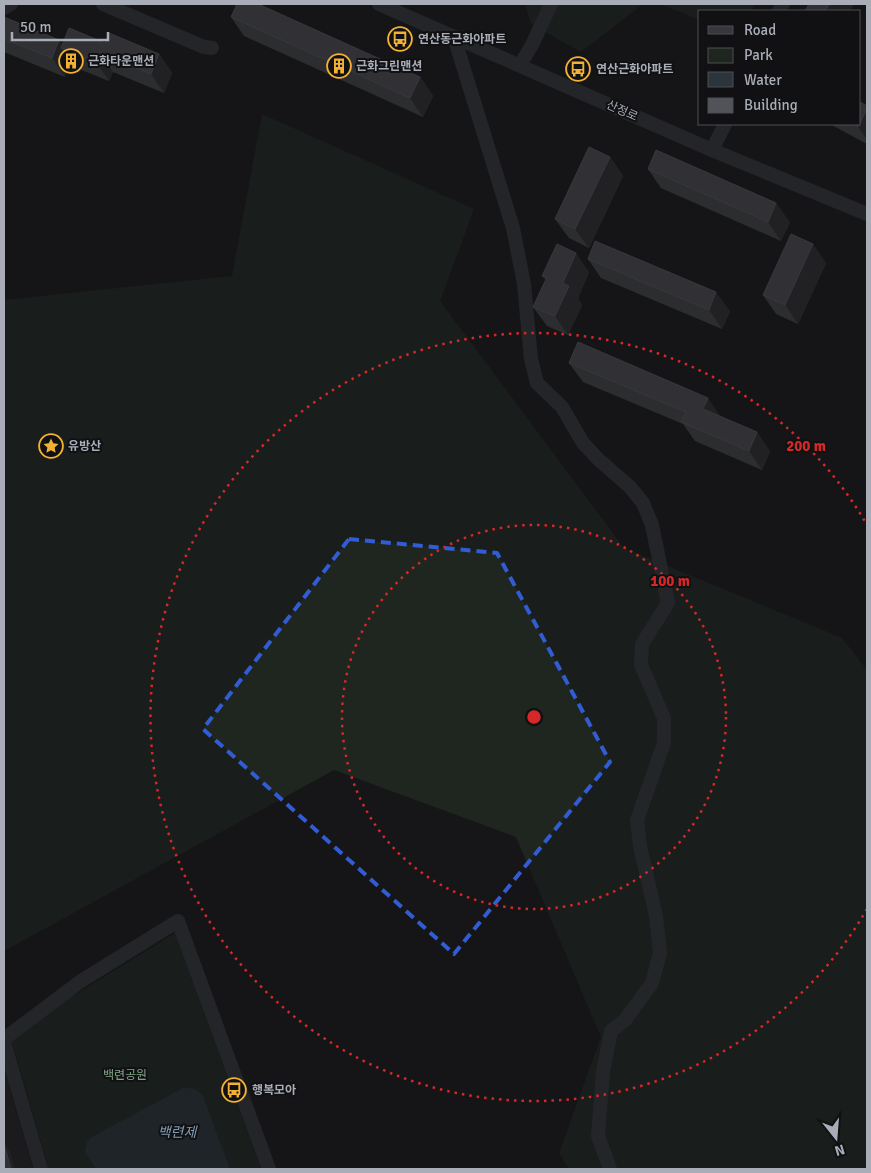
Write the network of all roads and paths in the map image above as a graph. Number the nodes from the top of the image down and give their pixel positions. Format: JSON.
{"nodes":[{"id":1,"x":11,"y":4,"type":"edge"},
{"id":2,"x":103,"y":4,"type":"edge"},
{"id":3,"x":379,"y":4,"type":"edge"},
{"id":4,"x":551,"y":4,"type":"edge"},
{"id":5,"x":4,"y":8,"type":"edge"},
{"id":6,"x":454,"y":36,"type":"junction"},
{"id":7,"x":212,"y":48,"type":"dead end"},
{"id":8,"x":520,"y":65,"type":"junction"},
{"id":9,"x":724,"y":125,"type":"edge"},
{"id":10,"x":712,"y":150,"type":"junction"},
{"id":11,"x":867,"y":214,"type":"edge"},
{"id":12,"x":4,"y":1040,"type":"edge"},
{"id":13,"x":41,"y":1169,"type":"edge"},
{"id":14,"x":268,"y":1169,"type":"edge"},
{"id":15,"x":610,"y":1169,"type":"edge"}],
"edges":[{"from":1,"to":5,"type":"street"},
{"from":2,"to":7,"type":"street"},
{"from":3,"to":6,"type":"street","name":"산정로"},
{"from":4,"to":8,"type":"street"},
{"from":6,"to":8,"type":"street","name":"산정로"},
{"from":6,"to":15,"type":"street"},
{"from":8,"to":10,"type":"street","name":"산정로"},
{"from":9,"to":10,"type":"street"},
{"from":10,"to":11,"type":"street","name":"산정로"},
{"from":12,"to":13,"type":"street"},
{"from":12,"to":14,"type":"street"}]}
